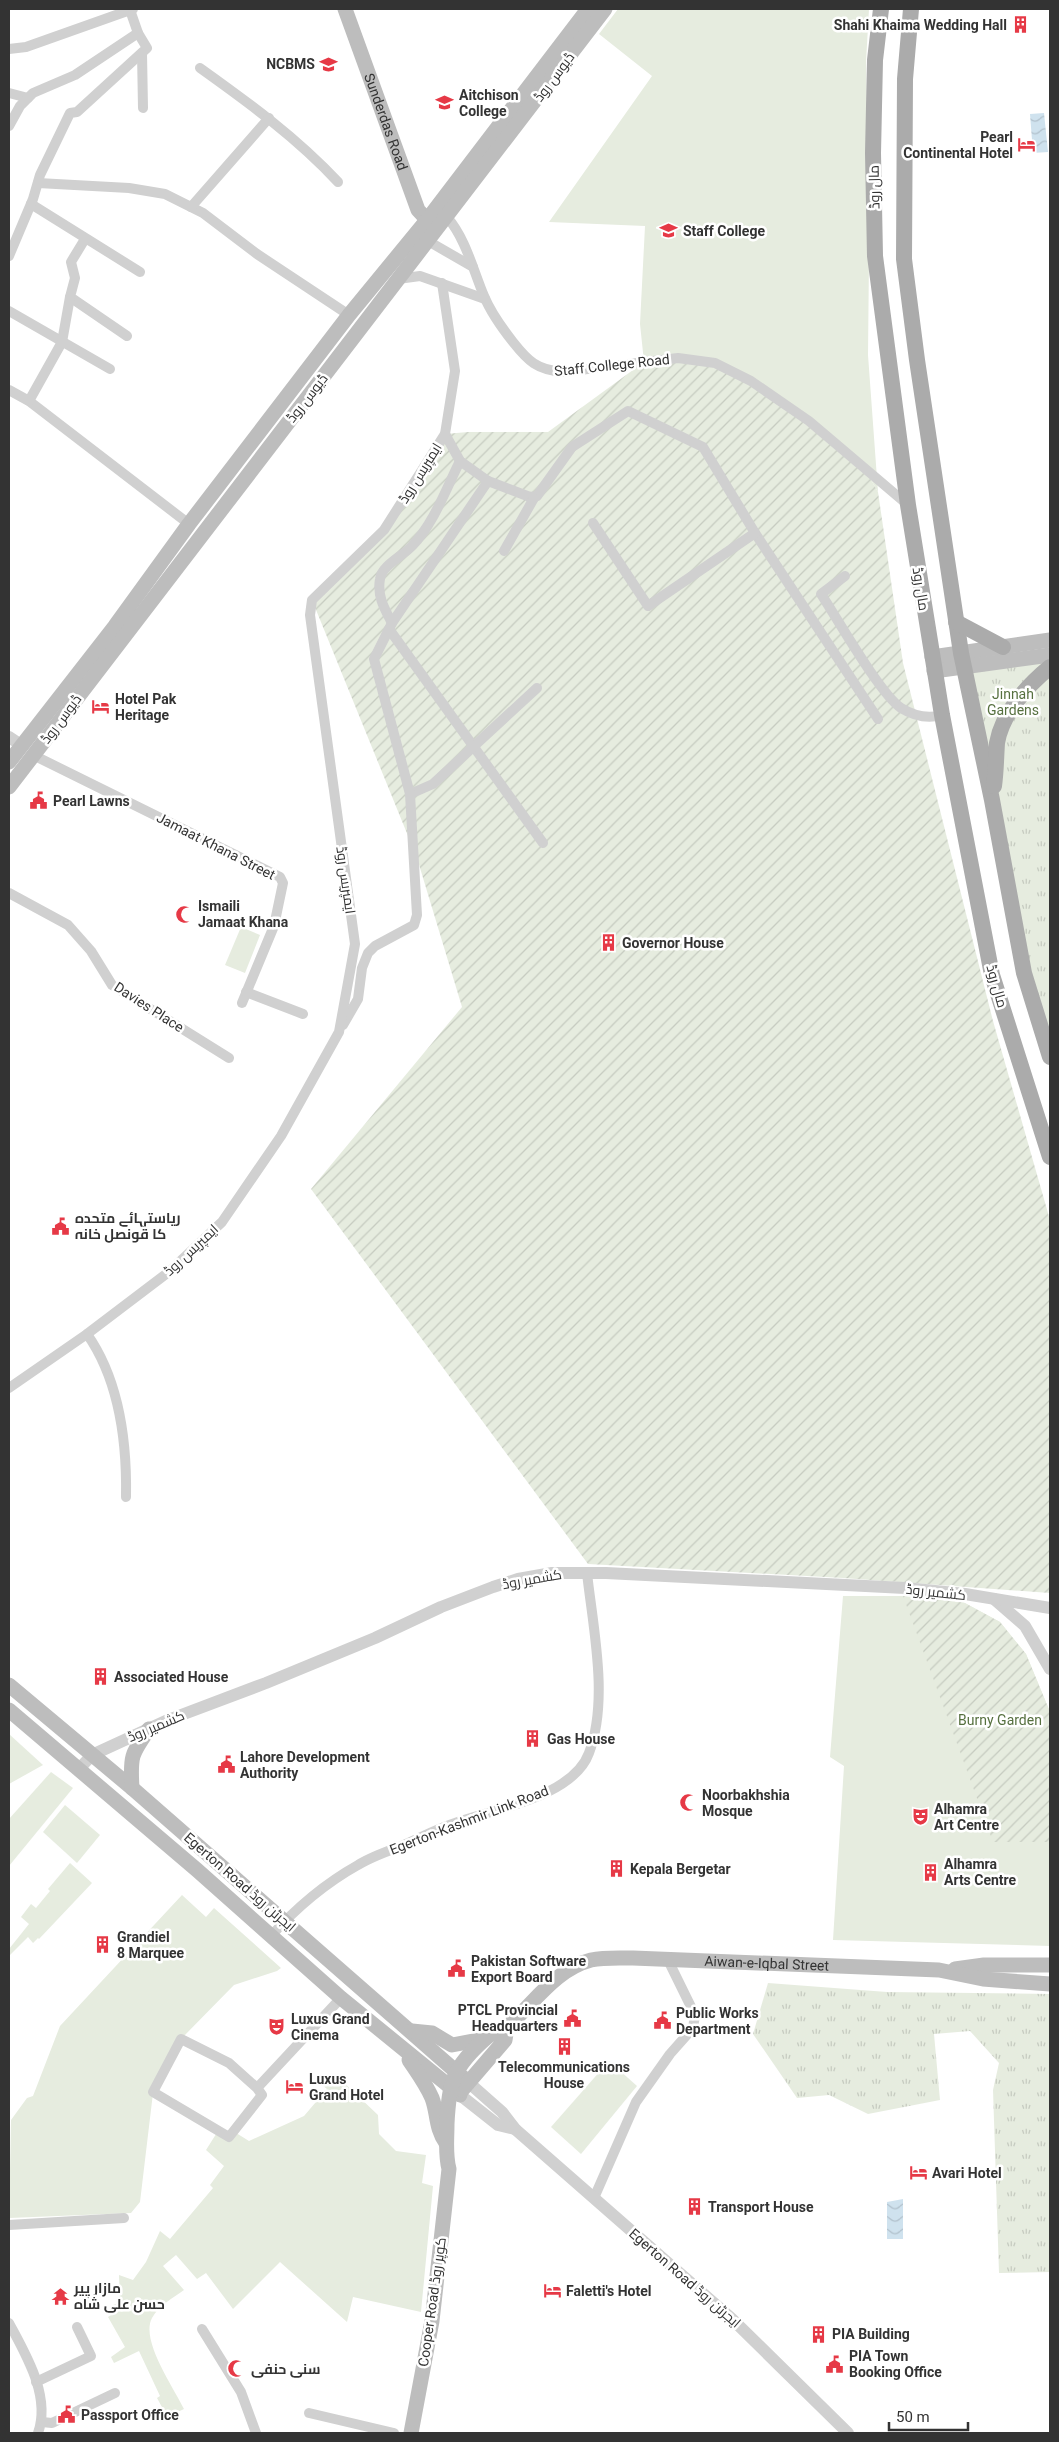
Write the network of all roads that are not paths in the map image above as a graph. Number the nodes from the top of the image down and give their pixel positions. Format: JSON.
{"nodes":[{"id":1,"x":131,"y":9,"type":"edge"},
{"id":2,"x":345,"y":9,"type":"edge"},
{"id":3,"x":588,"y":9,"type":"edge"},
{"id":4,"x":605,"y":9,"type":"edge"},
{"id":5,"x":881,"y":9,"type":"edge"},
{"id":6,"x":911,"y":9,"type":"edge"},
{"id":7,"x":138,"y":33,"type":"junction"},
{"id":8,"x":9,"y":49,"type":"edge"},
{"id":9,"x":142,"y":53,"type":"junction"},
{"id":10,"x":200,"y":68,"type":"dead end"},
{"id":11,"x":9,"y":93,"type":"edge"},
{"id":12,"x":28,"y":98,"type":"junction"},
{"id":13,"x":143,"y":108,"type":"dead end"},
{"id":14,"x":269,"y":118,"type":"junction"},
{"id":15,"x":9,"y":126,"type":"edge"},
{"id":16,"x":338,"y":182,"type":"dead end"},
{"id":17,"x":38,"y":183,"type":"junction"},
{"id":18,"x":31,"y":204,"type":"junction"},
{"id":19,"x":191,"y":207,"type":"junction"},
{"id":20,"x":447,"y":217,"type":"junction"},
{"id":21,"x":431,"y":230,"type":"junction"},
{"id":22,"x":85,"y":239,"type":"junction"},
{"id":23,"x":9,"y":256,"type":"edge"},
{"id":24,"x":473,"y":267,"type":"junction"},
{"id":25,"x":140,"y":272,"type":"dead end"},
{"id":26,"x":398,"y":279,"type":"junction"},
{"id":27,"x":442,"y":283,"type":"junction"},
{"id":28,"x":70,"y":297,"type":"junction"},
{"id":29,"x":485,"y":299,"type":"junction"},
{"id":30,"x":9,"y":311,"type":"edge"},
{"id":31,"x":349,"y":315,"type":"junction"},
{"id":32,"x":127,"y":336,"type":"dead end"},
{"id":33,"x":62,"y":342,"type":"junction"},
{"id":34,"x":110,"y":369,"type":"dead end"},
{"id":35,"x":9,"y":390,"type":"edge"},
{"id":36,"x":29,"y":401,"type":"junction"},
{"id":37,"x":445,"y":434,"type":"junction"},
{"id":38,"x":460,"y":462,"type":"junction"},
{"id":39,"x":488,"y":481,"type":"junction"},
{"id":40,"x":534,"y":498,"type":"junction"},
{"id":41,"x":908,"y":505,"type":"junction"},
{"id":42,"x":593,"y":523,"type":"dead end"},
{"id":43,"x":189,"y":524,"type":"junction"},
{"id":44,"x":755,"y":533,"type":"junction"},
{"id":45,"x":504,"y":551,"type":"dead end"},
{"id":46,"x":845,"y":576,"type":"dead end"},
{"id":47,"x":956,"y":622,"type":"junction"},
{"id":48,"x":391,"y":626,"type":"junction"},
{"id":49,"x":1050,"y":640,"type":"edge"},
{"id":50,"x":1003,"y":647,"type":"junction"},
{"id":51,"x":1050,"y":655,"type":"edge"},
{"id":52,"x":963,"y":660,"type":"junction"},
{"id":53,"x":933,"y":664,"type":"junction"},
{"id":54,"x":1050,"y":667,"type":"edge"},
{"id":55,"x":537,"y":688,"type":"dead end"},
{"id":56,"x":942,"y":715,"type":"junction"},
{"id":57,"x":878,"y":720,"type":"dead end"},
{"id":58,"x":15,"y":741,"type":"edge"},
{"id":59,"x":473,"y":748,"type":"junction"},
{"id":60,"x":34,"y":755,"type":"junction"},
{"id":61,"x":9,"y":762,"type":"edge"},
{"id":62,"x":9,"y":788,"type":"edge"},
{"id":63,"x":410,"y":794,"type":"junction"},
{"id":64,"x":992,"y":800,"type":"junction"},
{"id":65,"x":543,"y":843,"type":"dead end"},
{"id":66,"x":9,"y":893,"type":"edge"},
{"id":67,"x":246,"y":992,"type":"junction"},
{"id":68,"x":242,"y":1003,"type":"dead end"},
{"id":69,"x":303,"y":1014,"type":"dead end"},
{"id":70,"x":339,"y":1032,"type":"junction"},
{"id":71,"x":1050,"y":1057,"type":"edge"},
{"id":72,"x":228,"y":1058,"type":"dead end"},
{"id":73,"x":1050,"y":1157,"type":"edge"},
{"id":74,"x":87,"y":1334,"type":"junction"},
{"id":75,"x":9,"y":1388,"type":"edge"},
{"id":76,"x":126,"y":1497,"type":"dead end"},
{"id":77,"x":587,"y":1572,"type":"junction"},
{"id":78,"x":994,"y":1599,"type":"junction"},
{"id":79,"x":1050,"y":1608,"type":"edge"},
{"id":80,"x":1050,"y":1669,"type":"edge"},
{"id":81,"x":9,"y":1685,"type":"edge"},
{"id":82,"x":9,"y":1710,"type":"edge"},
{"id":83,"x":148,"y":1728,"type":"junction"},
{"id":84,"x":92,"y":1755,"type":"junction"},
{"id":85,"x":79,"y":1769,"type":"junction"},
{"id":86,"x":132,"y":1788,"type":"junction"},
{"id":87,"x":284,"y":1920,"type":"junction"},
{"id":88,"x":270,"y":1937,"type":"junction"},
{"id":89,"x":668,"y":1960,"type":"junction"},
{"id":90,"x":1050,"y":1965,"type":"edge"},
{"id":91,"x":939,"y":1970,"type":"junction"},
{"id":92,"x":1050,"y":1984,"type":"edge"},
{"id":93,"x":341,"y":1998,"type":"junction"},
{"id":94,"x":507,"y":2028,"type":"junction"},
{"id":95,"x":412,"y":2031,"type":"junction"},
{"id":96,"x":485,"y":2039,"type":"junction"},
{"id":97,"x":402,"y":2049,"type":"junction"},
{"id":98,"x":459,"y":2084,"type":"junction"},
{"id":99,"x":257,"y":2088,"type":"junction"},
{"id":100,"x":446,"y":2144,"type":"junction"},
{"id":101,"x":449,"y":2169,"type":"junction"},
{"id":102,"x":594,"y":2198,"type":"junction"},
{"id":103,"x":124,"y":2218,"type":"dead end"},
{"id":104,"x":9,"y":2225,"type":"edge"},
{"id":105,"x":9,"y":2323,"type":"edge"},
{"id":106,"x":76,"y":2327,"type":"dead end"},
{"id":107,"x":202,"y":2329,"type":"dead end"},
{"id":108,"x":36,"y":2382,"type":"junction"},
{"id":109,"x":115,"y":2393,"type":"dead end"},
{"id":110,"x":309,"y":2413,"type":"dead end"},
{"id":111,"x":42,"y":2422,"type":"junction"},
{"id":112,"x":38,"y":2433,"type":"edge"},
{"id":113,"x":256,"y":2433,"type":"edge"},
{"id":114,"x":394,"y":2433,"type":"edge"},
{"id":115,"x":410,"y":2433,"type":"edge"},
{"id":116,"x":848,"y":2433,"type":"edge"}],
"edges":[{"from":1,"to":7,"type":"street"},
{"from":1,"to":8,"type":"street"},
{"from":2,"to":21,"type":"main road","name":"Sunderdas Road"},
{"from":3,"to":21,"type":"main road","name":"ڈیوس روڈ"},
{"from":4,"to":20,"type":"main road","name":"ڈیوس روڈ"},
{"from":5,"to":41,"type":"main road","name":"مال روڈ"},
{"from":6,"to":47,"type":"main road"},
{"from":7,"to":9,"type":"street"},
{"from":7,"to":12,"type":"street"},
{"from":9,"to":13,"type":"street"},
{"from":9,"to":17,"type":"street"},
{"from":10,"to":14,"type":"street"},
{"from":11,"to":12,"type":"street"},
{"from":12,"to":15,"type":"street"},
{"from":14,"to":16,"type":"street"},
{"from":14,"to":19,"type":"street"},
{"from":17,"to":18,"type":"street"},
{"from":17,"to":19,"type":"street"},
{"from":18,"to":22,"type":"street"},
{"from":18,"to":23,"type":"street"},
{"from":19,"to":31,"type":"street"},
{"from":20,"to":21,"type":"main road","name":"ڈیوس روڈ"},
{"from":20,"to":24,"type":"street","name":"Staff College Road"},
{"from":21,"to":24,"type":"street"},
{"from":21,"to":26,"type":"main road","name":"ڈیوس روڈ"},
{"from":21,"to":31,"type":"main road","name":"ڈیوس روڈ"},
{"from":22,"to":25,"type":"street"},
{"from":22,"to":28,"type":"street"},
{"from":24,"to":29,"type":"street","name":"Staff College Road"},
{"from":26,"to":27,"type":"street"},
{"from":26,"to":60,"type":"main road","name":"ڈیوس روڈ"},
{"from":27,"to":29,"type":"street"},
{"from":27,"to":37,"type":"street","name":"ایمپریس روڈ"},
{"from":28,"to":32,"type":"street"},
{"from":28,"to":33,"type":"street"},
{"from":29,"to":41,"type":"street","name":"Staff College Road"},
{"from":30,"to":33,"type":"street"},
{"from":31,"to":43,"type":"main road","name":"ڈیوس روڈ"},
{"from":33,"to":34,"type":"street"},
{"from":33,"to":36,"type":"street"},
{"from":35,"to":36,"type":"street"},
{"from":36,"to":43,"type":"street"},
{"from":37,"to":38,"type":"street"},
{"from":37,"to":70,"type":"street","name":"ایمپریس روڈ"},
{"from":38,"to":39,"type":"street"},
{"from":38,"to":48,"type":"street"},
{"from":39,"to":40,"type":"street"},
{"from":39,"to":48,"type":"street"},
{"from":40,"to":44,"type":"street"},
{"from":40,"to":45,"type":"street"},
{"from":41,"to":53,"type":"main road","name":"مال روڈ"},
{"from":42,"to":44,"type":"street"},
{"from":43,"to":58,"type":"main road","name":"ڈیوس روڈ"},
{"from":44,"to":57,"type":"street"},
{"from":46,"to":56,"type":"street"},
{"from":47,"to":50,"type":"main road"},
{"from":47,"to":52,"type":"main road"},
{"from":48,"to":59,"type":"street"},
{"from":48,"to":63,"type":"street"},
{"from":49,"to":50,"type":"main road"},
{"from":50,"to":52,"type":"main road"},
{"from":51,"to":52,"type":"main road"},
{"from":52,"to":53,"type":"main road"},
{"from":52,"to":64,"type":"main road"},
{"from":53,"to":56,"type":"main road","name":"مال روڈ"},
{"from":54,"to":64,"type":"main road"},
{"from":55,"to":59,"type":"street"},
{"from":56,"to":73,"type":"main road","name":"مال روڈ"},
{"from":58,"to":61,"type":"main road","name":"ڈیوس روڈ"},
{"from":59,"to":63,"type":"street"},
{"from":59,"to":65,"type":"street"},
{"from":60,"to":62,"type":"main road","name":"ڈیوس روڈ"},
{"from":60,"to":67,"type":"street","name":"Jamaat Khana Street"},
{"from":63,"to":70,"type":"street"},
{"from":64,"to":71,"type":"main road"},
{"from":66,"to":72,"type":"street","name":"Davies Place"},
{"from":67,"to":68,"type":"street","name":"Jamaat Khana Street"},
{"from":67,"to":69,"type":"street"},
{"from":70,"to":74,"type":"street","name":"ایمپریس روڈ"},
{"from":74,"to":75,"type":"street","name":"ایمپریس روڈ"},
{"from":74,"to":76,"type":"street"},
{"from":77,"to":78,"type":"street","name":"کشمیر روڈ"},
{"from":77,"to":83,"type":"street","name":"کشمیر روڈ"},
{"from":77,"to":87,"type":"street","name":"Egerton-Kashmir Link Road"},
{"from":78,"to":79,"type":"street","name":"کشمیر روڈ"},
{"from":78,"to":80,"type":"street"},
{"from":81,"to":84,"type":"main road","name":"Egerton Road ایجرٹن روڈ"},
{"from":82,"to":85,"type":"main road","name":"Egerton Road ایجرٹن روڈ"},
{"from":83,"to":84,"type":"street","name":"کشمیر روڈ"},
{"from":83,"to":86,"type":"main road"},
{"from":84,"to":85,"type":"street","name":"کشمیر روڈ"},
{"from":84,"to":86,"type":"main road","name":"Egerton Road ایجرٹن روڈ"},
{"from":85,"to":88,"type":"main road","name":"Egerton Road ایجرٹن روڈ"},
{"from":86,"to":87,"type":"main road","name":"Egerton Road ایجرٹن روڈ"},
{"from":87,"to":88,"type":"street","name":"Egerton-Kashmir Link Road"},
{"from":87,"to":95,"type":"main road","name":"Egerton Road ایجرٹن روڈ"},
{"from":88,"to":93,"type":"main road","name":"Egerton Road ایجرٹن روڈ"},
{"from":89,"to":91,"type":"main road","name":"Aiwan-e-Iqbal Street"},
{"from":89,"to":94,"type":"main road","name":"Aiwan-e-Iqbal Street"},
{"from":89,"to":102,"type":"street"},
{"from":90,"to":91,"type":"main road"},
{"from":91,"to":92,"type":"main road","name":"Aiwan-e-Iqbal Street"},
{"from":93,"to":97,"type":"main road","name":"Egerton Road ایجرٹن روڈ"},
{"from":93,"to":99,"type":"street"},
{"from":94,"to":96,"type":"main road","name":"Aiwan-e-Iqbal Street"},
{"from":94,"to":98,"type":"main road","name":"Aiwan-e-Iqbal Street"},
{"from":95,"to":96,"type":"main road"},
{"from":95,"to":98,"type":"main road","name":"Egerton Road ایجرٹن روڈ"},
{"from":96,"to":98,"type":"main road","name":"Aiwan-e-Iqbal Street"},
{"from":97,"to":98,"type":"main road","name":"Egerton Road ایجرٹن روڈ"},
{"from":97,"to":100,"type":"main road"},
{"from":98,"to":100,"type":"main road","name":"Cooper Road کوپر روڈ"},
{"from":98,"to":101,"type":"main road","name":"Cooper Road کوپر روڈ"},
{"from":98,"to":102,"type":"street","name":"Egerton Road ایجرٹن روڈ"},
{"from":99,"to":99,"type":"street"},
{"from":100,"to":101,"type":"main road","name":"Cooper Road کوپر روڈ"},
{"from":101,"to":115,"type":"main road","name":"Cooper Road کوپر روڈ"},
{"from":102,"to":116,"type":"street","name":"Egerton Road ایجرٹن روڈ"},
{"from":103,"to":104,"type":"street"},
{"from":105,"to":108,"type":"street"},
{"from":106,"to":108,"type":"street"},
{"from":107,"to":113,"type":"street"},
{"from":108,"to":111,"type":"street"},
{"from":109,"to":111,"type":"street"},
{"from":110,"to":114,"type":"street"},
{"from":111,"to":112,"type":"street"}]}
